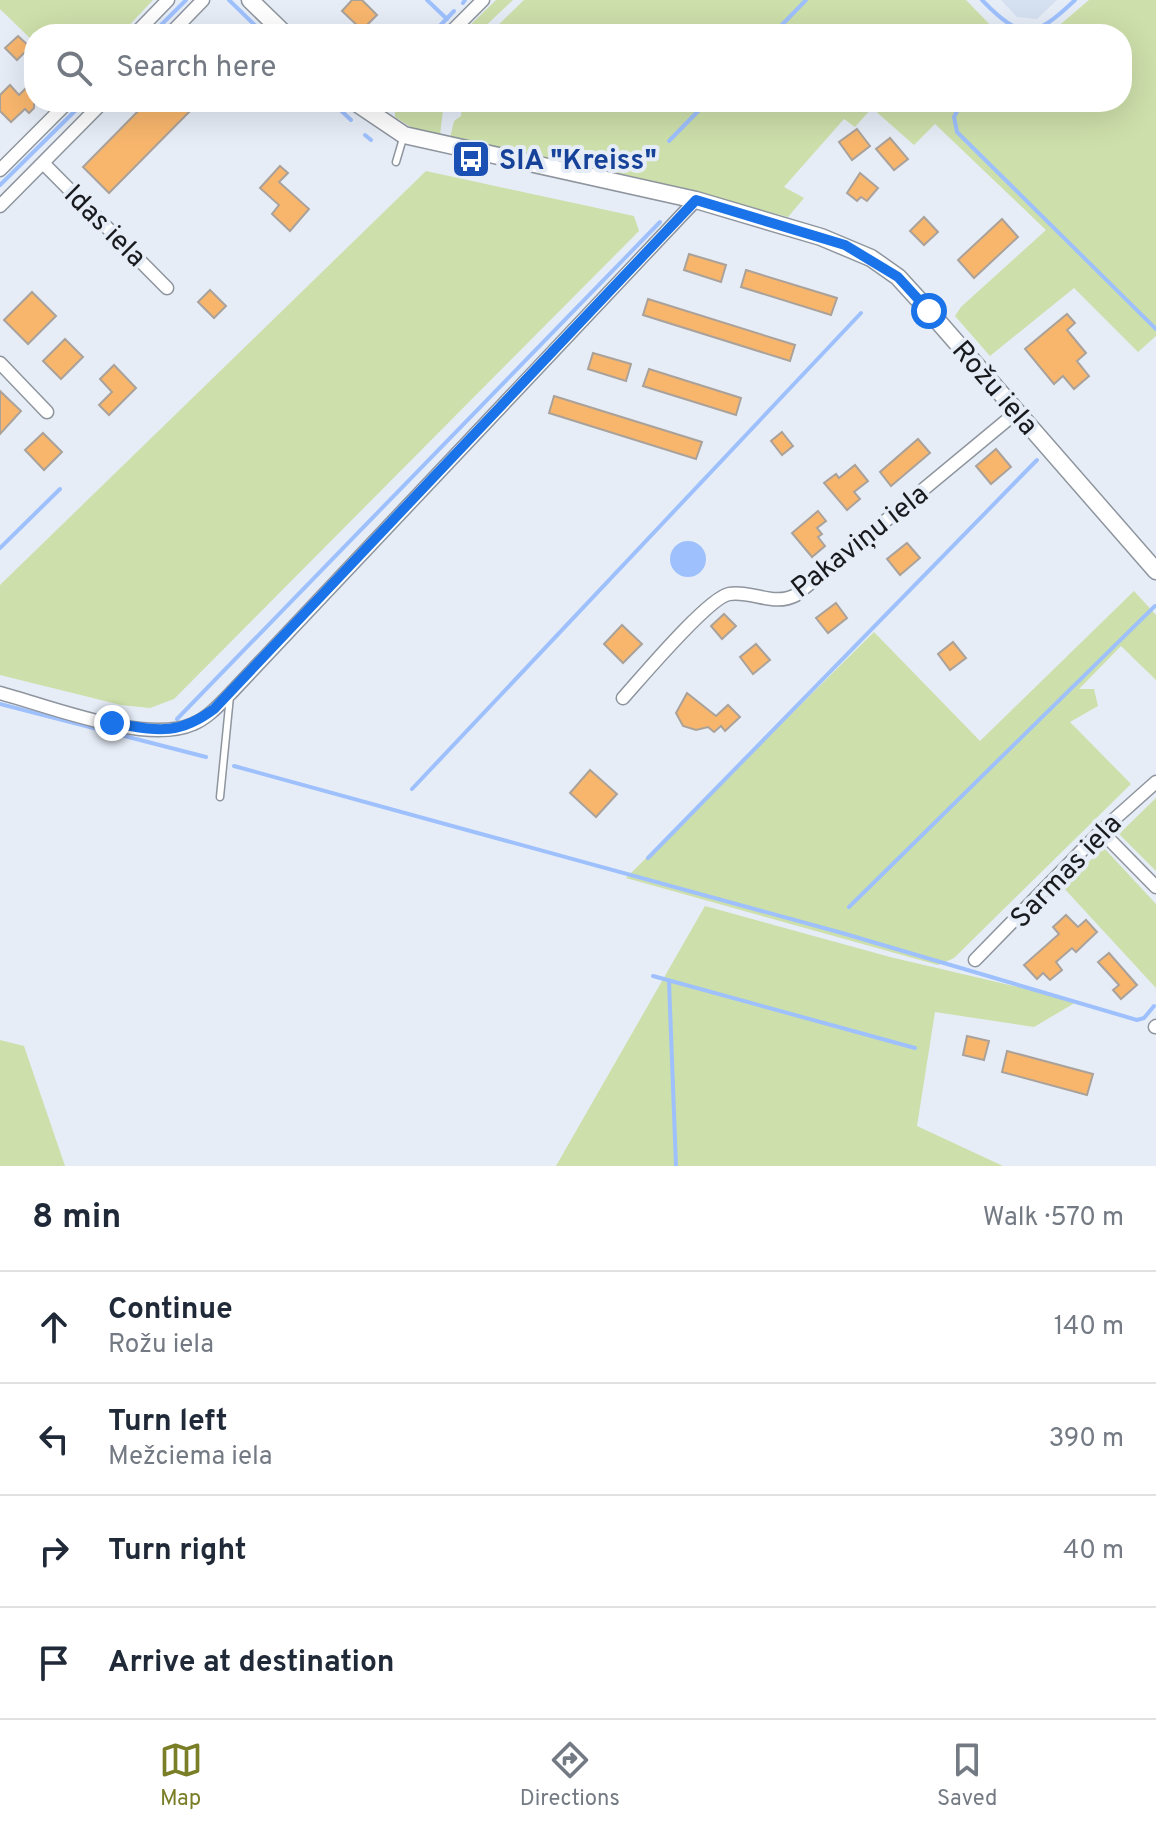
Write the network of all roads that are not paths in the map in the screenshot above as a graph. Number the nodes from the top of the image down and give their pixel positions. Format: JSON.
{"nodes":[{"id":1,"x":168,"y":0,"type":"edge"},
{"id":2,"x":203,"y":0,"type":"edge"},
{"id":3,"x":250,"y":0,"type":"edge"},
{"id":4,"x":483,"y":0,"type":"edge"},
{"id":5,"x":145,"y":24,"type":"edge"},
{"id":6,"x":180,"y":24,"type":"edge"},
{"id":7,"x":275,"y":24,"type":"edge"},
{"id":8,"x":459,"y":24,"type":"edge"},
{"id":9,"x":58,"y":112,"type":"edge"},
{"id":10,"x":93,"y":112,"type":"edge"},
{"id":11,"x":381,"y":112,"type":"edge"},
{"id":12,"x":404,"y":135,"type":"junction"},
{"id":13,"x":396,"y":162,"type":"dead end"},
{"id":14,"x":43,"y":163,"type":"junction"},
{"id":15,"x":0,"y":170,"type":"edge"},
{"id":16,"x":696,"y":200,"type":"junction"},
{"id":17,"x":0,"y":206,"type":"edge"},
{"id":18,"x":167,"y":288,"type":"dead end"},
{"id":19,"x":0,"y":363,"type":"edge"},
{"id":20,"x":1018,"y":411,"type":"junction"},
{"id":21,"x":47,"y":412,"type":"dead end"},
{"id":22,"x":1156,"y":571,"type":"edge"},
{"id":23,"x":0,"y":693,"type":"edge"},
{"id":24,"x":231,"y":693,"type":"junction"},
{"id":25,"x":623,"y":698,"type":"dead end"},
{"id":26,"x":1156,"y":782,"type":"edge"},
{"id":27,"x":220,"y":797,"type":"dead end"},
{"id":28,"x":1101,"y":831,"type":"junction"},
{"id":29,"x":1156,"y":887,"type":"edge"},
{"id":30,"x":975,"y":960,"type":"dead end"}],
"edges":[{"from":1,"to":5,"type":"street"},
{"from":2,"to":6,"type":"street"},
{"from":3,"to":7,"type":"street"},
{"from":4,"to":8,"type":"street"},
{"from":9,"to":15,"type":"street"},
{"from":10,"to":14,"type":"street","name":"Idas iela"},
{"from":11,"to":12,"type":"street","name":"Rožu iela"},
{"from":12,"to":13,"type":"lane"},
{"from":12,"to":16,"type":"street","name":"Rožu iela"},
{"from":14,"to":17,"type":"street","name":"Idas iela"},
{"from":14,"to":18,"type":"street","name":"Idas iela"},
{"from":16,"to":20,"type":"street","name":"Rožu iela"},
{"from":16,"to":24,"type":"street"},
{"from":19,"to":21,"type":"street"},
{"from":20,"to":22,"type":"street","name":"Rožu iela"},
{"from":20,"to":25,"type":"street","name":"Pakaviņu iela"},
{"from":23,"to":24,"type":"street"},
{"from":24,"to":27,"type":"lane"},
{"from":26,"to":28,"type":"street","name":"Sarmas iela"},
{"from":28,"to":29,"type":"street"},
{"from":28,"to":30,"type":"street","name":"Sarmas iela"}]}
